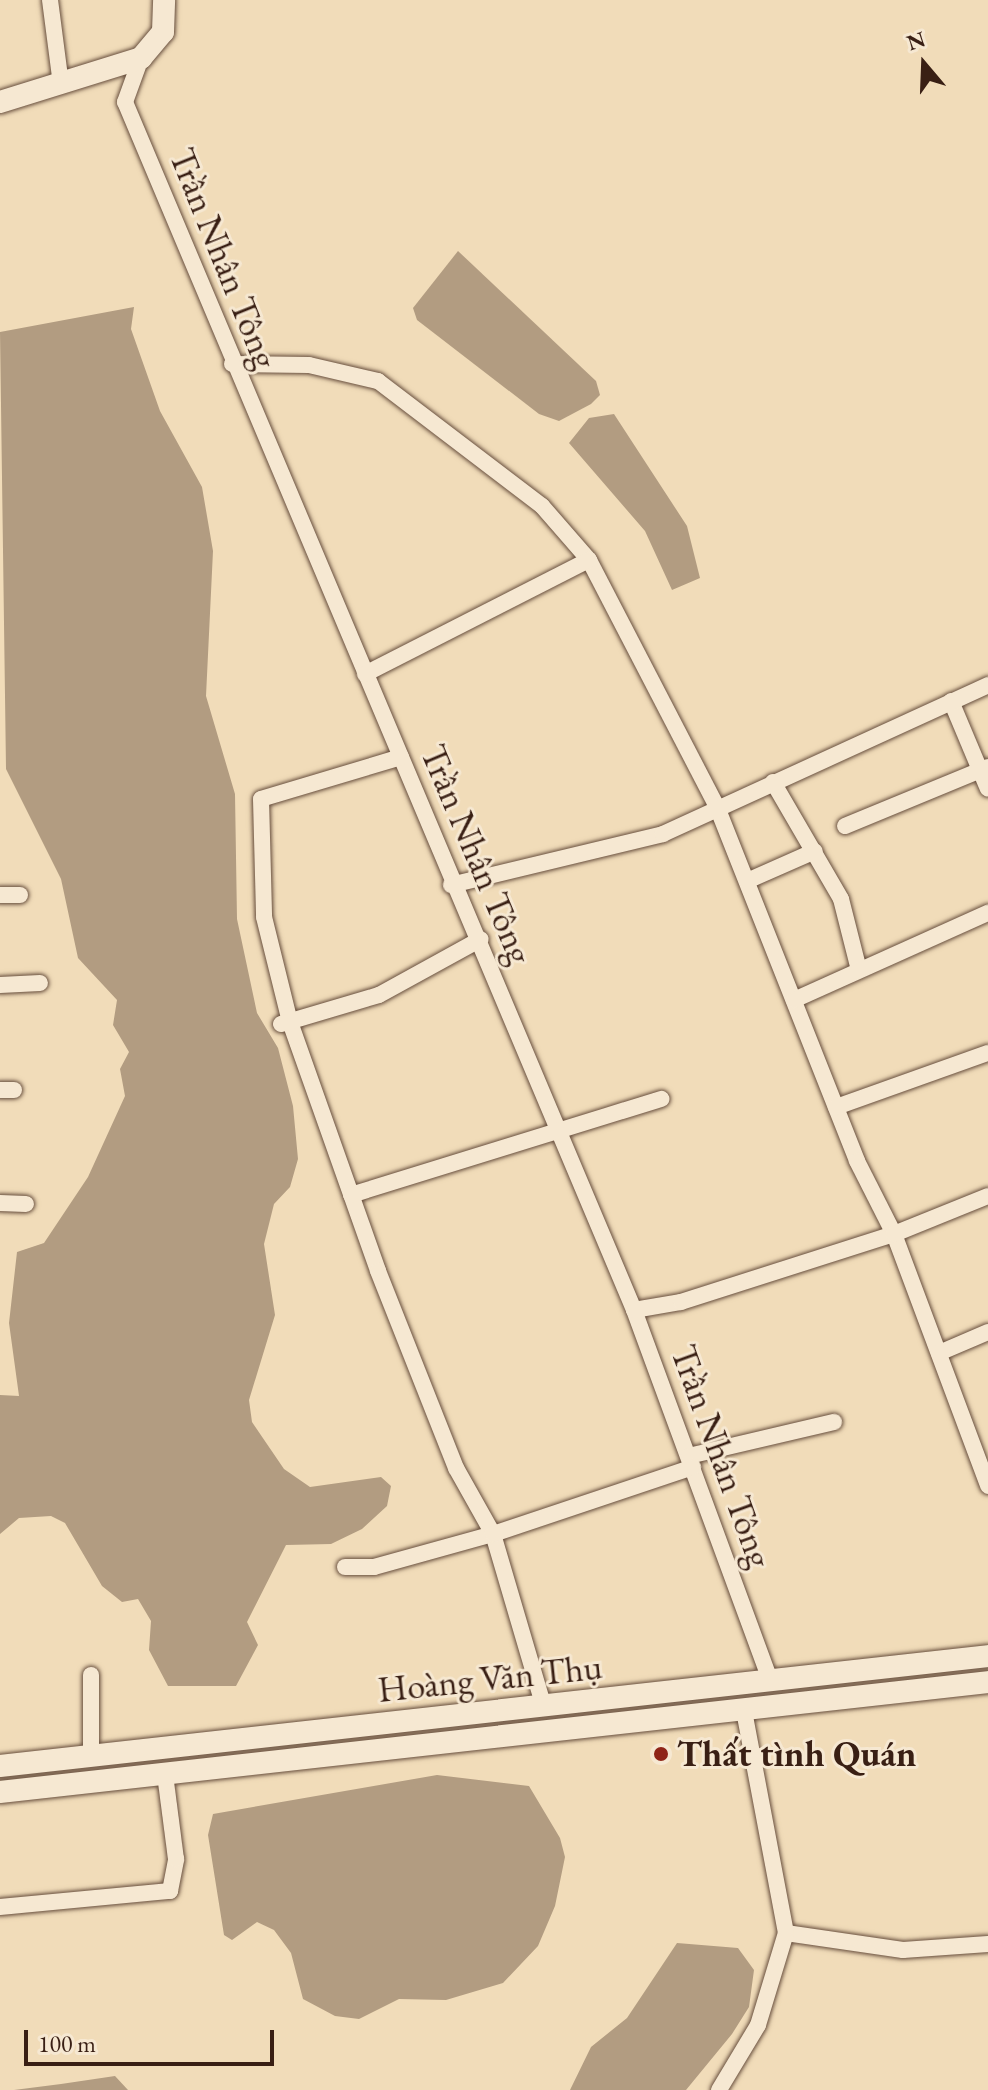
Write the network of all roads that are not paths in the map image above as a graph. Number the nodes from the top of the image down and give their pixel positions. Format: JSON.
{"nodes":[{"id":1,"x":50,"y":0,"type":"edge"},
{"id":2,"x":164,"y":0,"type":"edge"},
{"id":3,"x":141,"y":58,"type":"junction"},
{"id":4,"x":61,"y":85,"type":"junction"},
{"id":5,"x":0,"y":102,"type":"edge"},
{"id":6,"x":232,"y":364,"type":"junction"},
{"id":7,"x":589,"y":560,"type":"junction"},
{"id":8,"x":365,"y":674,"type":"junction"},
{"id":9,"x":988,"y":685,"type":"edge"},
{"id":10,"x":951,"y":701,"type":"junction"},
{"id":11,"x":401,"y":757,"type":"junction"},
{"id":12,"x":984,"y":769,"type":"edge"},
{"id":13,"x":773,"y":782,"type":"junction"},
{"id":14,"x":988,"y":789,"type":"edge"},
{"id":15,"x":717,"y":807,"type":"junction"},
{"id":16,"x":845,"y":826,"type":"dead end"},
{"id":17,"x":815,"y":851,"type":"junction"},
{"id":18,"x":747,"y":881,"type":"junction"},
{"id":19,"x":451,"y":885,"type":"junction"},
{"id":20,"x":0,"y":895,"type":"edge"},
{"id":21,"x":20,"y":895,"type":"dead end"},
{"id":22,"x":988,"y":913,"type":"edge"},
{"id":23,"x":481,"y":939,"type":"junction"},
{"id":24,"x":859,"y":970,"type":"junction"},
{"id":25,"x":40,"y":983,"type":"dead end"},
{"id":26,"x":0,"y":985,"type":"edge"},
{"id":27,"x":794,"y":1000,"type":"junction"},
{"id":28,"x":286,"y":1023,"type":"junction"},
{"id":29,"x":988,"y":1053,"type":"edge"},
{"id":30,"x":661,"y":1099,"type":"dead end"},
{"id":31,"x":836,"y":1107,"type":"junction"},
{"id":32,"x":560,"y":1132,"type":"junction"},
{"id":33,"x":351,"y":1195,"type":"junction"},
{"id":34,"x":988,"y":1196,"type":"edge"},
{"id":35,"x":0,"y":1203,"type":"edge"},
{"id":36,"x":26,"y":1204,"type":"dead end"},
{"id":37,"x":894,"y":1234,"type":"junction"},
{"id":38,"x":634,"y":1310,"type":"junction"},
{"id":39,"x":988,"y":1332,"type":"edge"},
{"id":40,"x":939,"y":1353,"type":"junction"},
{"id":41,"x":834,"y":1422,"type":"dead end"},
{"id":42,"x":691,"y":1462,"type":"junction"},
{"id":43,"x":988,"y":1484,"type":"edge"},
{"id":44,"x":493,"y":1534,"type":"junction"},
{"id":45,"x":345,"y":1567,"type":"dead end"},
{"id":46,"x":988,"y":1656,"type":"edge"},
{"id":47,"x":91,"y":1675,"type":"dead end"},
{"id":48,"x":778,"y":1681,"type":"junction"},
{"id":49,"x":988,"y":1682,"type":"edge"},
{"id":50,"x":789,"y":1705,"type":"junction"},
{"id":51,"x":544,"y":1707,"type":"junction"},
{"id":52,"x":744,"y":1711,"type":"junction"},
{"id":53,"x":399,"y":1723,"type":"junction"},
{"id":54,"x":401,"y":1748,"type":"junction"},
{"id":55,"x":91,"y":1757,"type":"junction"},
{"id":56,"x":0,"y":1766,"type":"edge"},
{"id":57,"x":165,"y":1774,"type":"junction"},
{"id":58,"x":0,"y":1792,"type":"edge"},
{"id":59,"x":0,"y":1907,"type":"edge"},
{"id":60,"x":786,"y":1933,"type":"junction"},
{"id":61,"x":988,"y":1944,"type":"edge"},
{"id":62,"x":719,"y":2090,"type":"edge"}],
"edges":[{"from":1,"to":4,"type":"street"},
{"from":2,"to":3,"type":"main road"},
{"from":3,"to":4,"type":"main road"},
{"from":3,"to":6,"type":"street","name":"Trần Nhân Tông"},
{"from":4,"to":5,"type":"main road"},
{"from":6,"to":7,"type":"street"},
{"from":6,"to":8,"type":"street","name":"Trần Nhân Tông"},
{"from":7,"to":8,"type":"street"},
{"from":7,"to":15,"type":"street"},
{"from":8,"to":11,"type":"street","name":"Trần Nhân Tông"},
{"from":9,"to":10,"type":"street"},
{"from":10,"to":12,"type":"street"},
{"from":10,"to":13,"type":"street"},
{"from":11,"to":19,"type":"street","name":"Trần Nhân Tông"},
{"from":11,"to":28,"type":"street"},
{"from":12,"to":14,"type":"street"},
{"from":12,"to":16,"type":"street"},
{"from":13,"to":15,"type":"street"},
{"from":13,"to":17,"type":"street"},
{"from":15,"to":18,"type":"street"},
{"from":15,"to":19,"type":"street"},
{"from":17,"to":18,"type":"street"},
{"from":17,"to":24,"type":"street"},
{"from":18,"to":27,"type":"street"},
{"from":19,"to":23,"type":"street","name":"Trần Nhân Tông"},
{"from":20,"to":21,"type":"street"},
{"from":22,"to":24,"type":"street"},
{"from":23,"to":28,"type":"street"},
{"from":23,"to":32,"type":"street","name":"Trần Nhân Tông"},
{"from":24,"to":27,"type":"street"},
{"from":25,"to":26,"type":"street"},
{"from":27,"to":31,"type":"street"},
{"from":28,"to":33,"type":"street"},
{"from":29,"to":31,"type":"street"},
{"from":30,"to":32,"type":"street"},
{"from":31,"to":37,"type":"street"},
{"from":32,"to":33,"type":"street"},
{"from":32,"to":38,"type":"street","name":"Trần Nhân Tông"},
{"from":33,"to":44,"type":"street"},
{"from":34,"to":37,"type":"street"},
{"from":35,"to":36,"type":"street"},
{"from":37,"to":38,"type":"street"},
{"from":37,"to":40,"type":"street"},
{"from":38,"to":42,"type":"street","name":"Trần Nhân Tông"},
{"from":39,"to":40,"type":"street"},
{"from":40,"to":43,"type":"street"},
{"from":41,"to":42,"type":"street"},
{"from":42,"to":44,"type":"street"},
{"from":42,"to":48,"type":"street","name":"Trần Nhân Tông"},
{"from":44,"to":45,"type":"street"},
{"from":44,"to":51,"type":"street"},
{"from":46,"to":48,"type":"main road","name":"Hoàng Văn Thụ"},
{"from":47,"to":55,"type":"street"},
{"from":48,"to":50,"type":"main road"},
{"from":48,"to":51,"type":"main road","name":"Hoàng Văn Thụ"},
{"from":49,"to":50,"type":"main road","name":"Hoàng Văn Thụ"},
{"from":50,"to":52,"type":"main road","name":"Hoàng Văn Thụ"},
{"from":51,"to":53,"type":"main road","name":"Hoàng Văn Thụ"},
{"from":52,"to":54,"type":"main road","name":"Hoàng Văn Thụ"},
{"from":52,"to":60,"type":"street"},
{"from":53,"to":54,"type":"main road"},
{"from":53,"to":55,"type":"main road","name":"Hoàng Văn Thụ"},
{"from":54,"to":57,"type":"main road","name":"Hoàng Văn Thụ"},
{"from":55,"to":56,"type":"main road","name":"Hoàng Văn Thụ"},
{"from":57,"to":58,"type":"main road","name":"Hoàng Văn Thụ"},
{"from":57,"to":59,"type":"street"},
{"from":60,"to":61,"type":"street"},
{"from":60,"to":62,"type":"street"}]}
